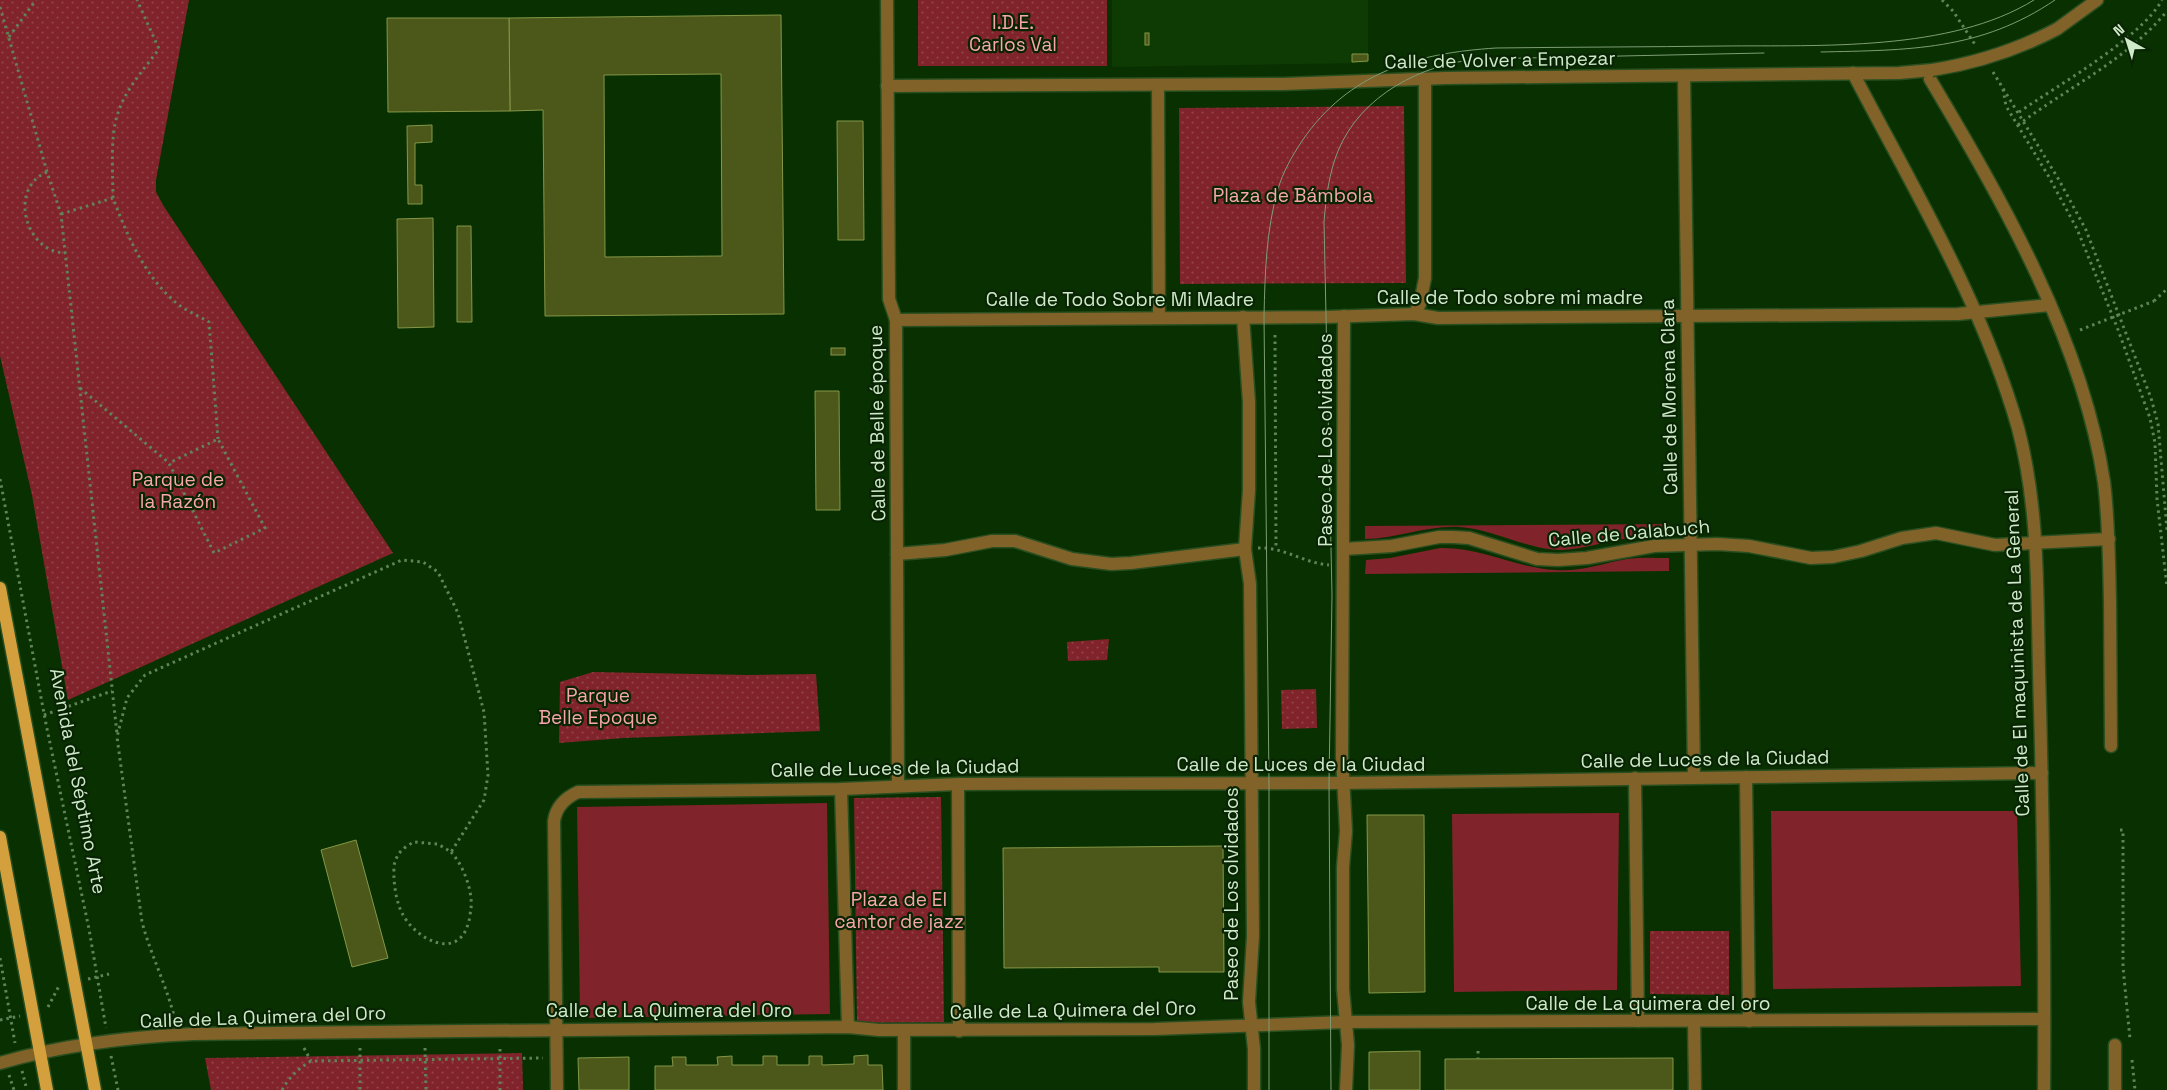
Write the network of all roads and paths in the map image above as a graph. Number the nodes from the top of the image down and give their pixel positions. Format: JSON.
{"nodes":[{"id":1,"x":36,"y":0,"type":"edge"},
{"id":2,"x":138,"y":0,"type":"edge"},
{"id":3,"x":887,"y":0,"type":"edge"},
{"id":4,"x":1942,"y":0,"type":"edge"},
{"id":5,"x":2097,"y":0,"type":"edge"},
{"id":6,"x":2162,"y":0,"type":"edge"},
{"id":7,"x":0,"y":7,"type":"edge"},
{"id":8,"x":1953,"y":11,"type":"dead end"},
{"id":9,"x":2167,"y":11,"type":"edge"},
{"id":10,"x":9,"y":37,"type":"junction"},
{"id":11,"x":1853,"y":73,"type":"junction"},
{"id":12,"x":1931,"y":75,"type":"junction"},
{"id":13,"x":1684,"y":76,"type":"junction"},
{"id":14,"x":1425,"y":79,"type":"junction"},
{"id":15,"x":1158,"y":85,"type":"junction"},
{"id":16,"x":887,"y":86,"type":"junction"},
{"id":17,"x":2019,"y":112,"type":"junction"},
{"id":18,"x":2024,"y":120,"type":"junction"},
{"id":19,"x":2018,"y":125,"type":"junction"},
{"id":20,"x":47,"y":172,"type":"junction"},
{"id":21,"x":113,"y":198,"type":"junction"},
{"id":22,"x":61,"y":214,"type":"junction"},
{"id":23,"x":65,"y":253,"type":"junction"},
{"id":24,"x":2167,"y":289,"type":"edge"},
{"id":25,"x":2050,"y":305,"type":"junction"},
{"id":26,"x":1976,"y":313,"type":"junction"},
{"id":27,"x":1414,"y":314,"type":"junction"},
{"id":28,"x":1687,"y":315,"type":"junction"},
{"id":29,"x":1344,"y":316,"type":"junction"},
{"id":30,"x":1243,"y":317,"type":"junction"},
{"id":31,"x":1159,"y":318,"type":"junction"},
{"id":32,"x":896,"y":320,"type":"junction"},
{"id":33,"x":2080,"y":330,"type":"dead end"},
{"id":34,"x":1275,"y":335,"type":"dead end"},
{"id":35,"x":80,"y":388,"type":"junction"},
{"id":36,"x":218,"y":439,"type":"junction"},
{"id":37,"x":169,"y":463,"type":"junction"},
{"id":38,"x":0,"y":479,"type":"edge"},
{"id":39,"x":2167,"y":530,"type":"edge"},
{"id":40,"x":2109,"y":539,"type":"junction"},
{"id":41,"x":2035,"y":544,"type":"junction"},
{"id":42,"x":1690,"y":545,"type":"junction"},
{"id":43,"x":1245,"y":549,"type":"junction"},
{"id":44,"x":1276,"y":549,"type":"junction"},
{"id":45,"x":1344,"y":549,"type":"junction"},
{"id":46,"x":897,"y":554,"type":"junction"},
{"id":47,"x":1344,"y":564,"type":"junction"},
{"id":48,"x":2167,"y":587,"type":"edge"},
{"id":49,"x":0,"y":588,"type":"edge"},
{"id":50,"x":112,"y":691,"type":"junction"},
{"id":51,"x":45,"y":715,"type":"junction"},
{"id":52,"x":25,"y":721,"type":"junction"},
{"id":53,"x":117,"y":737,"type":"junction"},
{"id":54,"x":2111,"y":746,"type":"dead end"},
{"id":55,"x":2042,"y":772,"type":"junction"},
{"id":56,"x":1746,"y":777,"type":"junction"},
{"id":57,"x":1635,"y":778,"type":"junction"},
{"id":58,"x":1694,"y":778,"type":"junction"},
{"id":59,"x":1250,"y":783,"type":"junction"},
{"id":60,"x":1344,"y":783,"type":"junction"},
{"id":61,"x":958,"y":784,"type":"junction"},
{"id":62,"x":898,"y":786,"type":"junction"},
{"id":63,"x":841,"y":789,"type":"junction"},
{"id":64,"x":2120,"y":830,"type":"dead end"},
{"id":65,"x":0,"y":837,"type":"edge"},
{"id":66,"x":450,"y":852,"type":"junction"},
{"id":67,"x":0,"y":958,"type":"edge"},
{"id":68,"x":109,"y":974,"type":"dead end"},
{"id":69,"x":96,"y":977,"type":"junction"},
{"id":70,"x":74,"y":981,"type":"junction"},
{"id":71,"x":32,"y":1013,"type":"junction"},
{"id":72,"x":10,"y":1018,"type":"junction"},
{"id":73,"x":2044,"y":1019,"type":"junction"},
{"id":74,"x":0,"y":1020,"type":"edge"},
{"id":75,"x":1638,"y":1021,"type":"junction"},
{"id":76,"x":1694,"y":1021,"type":"junction"},
{"id":77,"x":1749,"y":1021,"type":"junction"},
{"id":78,"x":1346,"y":1022,"type":"junction"},
{"id":79,"x":1251,"y":1026,"type":"junction"},
{"id":80,"x":848,"y":1028,"type":"junction"},
{"id":81,"x":557,"y":1030,"type":"junction"},
{"id":82,"x":904,"y":1030,"type":"junction"},
{"id":83,"x":959,"y":1031,"type":"junction"},
{"id":84,"x":178,"y":1035,"type":"junction"},
{"id":85,"x":108,"y":1042,"type":"junction"},
{"id":86,"x":2130,"y":1043,"type":"dead end"},
{"id":87,"x":87,"y":1044,"type":"junction"},
{"id":88,"x":2115,"y":1045,"type":"dead end"},
{"id":89,"x":304,"y":1048,"type":"dead end"},
{"id":90,"x":360,"y":1048,"type":"dead end"},
{"id":91,"x":425,"y":1048,"type":"dead end"},
{"id":92,"x":500,"y":1049,"type":"dead end"},
{"id":93,"x":1478,"y":1051,"type":"dead end"},
{"id":94,"x":2131,"y":1052,"type":"dead end"},
{"id":95,"x":40,"y":1053,"type":"junction"},
{"id":96,"x":18,"y":1058,"type":"junction"},
{"id":97,"x":425,"y":1058,"type":"junction"},
{"id":98,"x":499,"y":1058,"type":"junction"},
{"id":99,"x":557,"y":1058,"type":"junction"},
{"id":100,"x":1478,"y":1059,"type":"dead end"},
{"id":101,"x":360,"y":1060,"type":"junction"},
{"id":102,"x":312,"y":1061,"type":"junction"},
{"id":103,"x":0,"y":1063,"type":"edge"},
{"id":104,"x":27,"y":1090,"type":"edge"},
{"id":105,"x":46,"y":1090,"type":"edge"},
{"id":106,"x":95,"y":1090,"type":"edge"},
{"id":107,"x":118,"y":1090,"type":"edge"},
{"id":108,"x":282,"y":1090,"type":"edge"},
{"id":109,"x":360,"y":1090,"type":"edge"},
{"id":110,"x":426,"y":1090,"type":"edge"},
{"id":111,"x":500,"y":1090,"type":"edge"},
{"id":112,"x":557,"y":1090,"type":"edge"},
{"id":113,"x":904,"y":1090,"type":"edge"},
{"id":114,"x":1254,"y":1090,"type":"edge"},
{"id":115,"x":1346,"y":1090,"type":"edge"},
{"id":116,"x":1695,"y":1090,"type":"edge"},
{"id":117,"x":2044,"y":1090,"type":"edge"},
{"id":118,"x":2115,"y":1090,"type":"edge"},
{"id":119,"x":2135,"y":1090,"type":"edge"}],
"edges":[{"from":1,"to":10,"type":"path"},
{"from":2,"to":21,"type":"path"},
{"from":3,"to":16,"type":"street","name":"Calle de Belle époque"},
{"from":4,"to":8,"type":"path"},
{"from":5,"to":12,"type":"street","name":"Calle de Volver a Empezar","bridge":true},
{"from":6,"to":17,"type":"path"},
{"from":7,"to":10,"type":"path"},
{"from":9,"to":18,"type":"path"},
{"from":10,"to":20,"type":"path"},
{"from":11,"to":12,"type":"street","name":"Calle de Volver a Empezar"},
{"from":11,"to":13,"type":"street","name":"Calle de Volver a Empezar"},
{"from":11,"to":26,"type":"street","name":"Calle de El maquinista de La General"},
{"from":12,"to":25,"type":"street"},
{"from":13,"to":14,"type":"street","name":"Calle de Volver a Empezar"},
{"from":13,"to":28,"type":"street","name":"Calle de Morena Clara"},
{"from":14,"to":15,"type":"street","name":"Calle de Volver a Empezar"},
{"from":14,"to":27,"type":"street"},
{"from":15,"to":16,"type":"street","name":"Calle de Volver a Empezar"},
{"from":15,"to":31,"type":"street"},
{"from":16,"to":32,"type":"street","name":"Calle de Belle époque"},
{"from":17,"to":18,"type":"path"},
{"from":17,"to":19,"type":"path"},
{"from":18,"to":19,"type":"path"},
{"from":18,"to":39,"type":"path"},
{"from":19,"to":48,"type":"path"},
{"from":20,"to":22,"type":"path"},
{"from":20,"to":23,"type":"path"},
{"from":21,"to":22,"type":"path"},
{"from":21,"to":36,"type":"path"},
{"from":22,"to":23,"type":"path"},
{"from":23,"to":35,"type":"path"},
{"from":24,"to":33,"type":"path","bridge":true},
{"from":25,"to":26,"type":"street","name":"Calle de Todo sobre mi madre"},
{"from":25,"to":40,"type":"street"},
{"from":26,"to":28,"type":"street","name":"Calle de Todo sobre mi madre"},
{"from":26,"to":41,"type":"street","name":"Calle de El maquinista de La General"},
{"from":27,"to":28,"type":"street","name":"Calle de Todo sobre mi madre"},
{"from":27,"to":29,"type":"street","name":"Calle de Todo sobre mi madre"},
{"from":28,"to":42,"type":"street","name":"Calle de Morena Clara"},
{"from":29,"to":30,"type":"street","name":"Calle de Todo Sobre Mi Madre"},
{"from":29,"to":45,"type":"street","name":"Paseo de Los olvidados"},
{"from":30,"to":31,"type":"street","name":"Calle de Todo Sobre Mi Madre"},
{"from":30,"to":43,"type":"street","name":"Paseo de Los olvidados"},
{"from":31,"to":32,"type":"street","name":"Calle de Todo Sobre Mi Madre"},
{"from":32,"to":46,"type":"street","name":"Calle de Belle époque"},
{"from":34,"to":44,"type":"path"},
{"from":35,"to":37,"type":"path"},
{"from":35,"to":50,"type":"path"},
{"from":36,"to":37,"type":"path"},
{"from":36,"to":37,"type":"path"},
{"from":38,"to":51,"type":"path","name":"Avenida del Séptimo Arte"},
{"from":40,"to":41,"type":"street","name":"Calle de Calabuch"},
{"from":40,"to":54,"type":"street"},
{"from":41,"to":42,"type":"street","name":"Calle de Calabuch"},
{"from":41,"to":55,"type":"street","name":"Calle de El maquinista de La General"},
{"from":42,"to":45,"type":"street","name":"Calle de Calabuch"},
{"from":42,"to":58,"type":"street","name":"Calle de Morena Clara"},
{"from":43,"to":44,"type":"path","name":"Paseo de Los olvidados"},
{"from":43,"to":46,"type":"street"},
{"from":43,"to":59,"type":"street","name":"Paseo de Los olvidados"},
{"from":44,"to":47,"type":"path","name":"Paseo de Los olvidados"},
{"from":45,"to":47,"type":"street","name":"Paseo de Los olvidados"},
{"from":46,"to":62,"type":"street","name":"Calle de Belle époque"},
{"from":47,"to":60,"type":"street","name":"Paseo de Los olvidados"},
{"from":49,"to":52,"type":"main road"},
{"from":50,"to":51,"type":"path"},
{"from":50,"to":53,"type":"path"},
{"from":51,"to":52,"type":"path"},
{"from":51,"to":69,"type":"path","name":"Avenida del Séptimo Arte"},
{"from":52,"to":70,"type":"main road"},
{"from":53,"to":66,"type":"path"},
{"from":53,"to":84,"type":"path"},
{"from":55,"to":56,"type":"street","name":"Calle de Luces de la Ciudad"},
{"from":55,"to":73,"type":"street","name":"Calle de El maquinista de La General"},
{"from":56,"to":58,"type":"street","name":"Calle de Luces de la Ciudad"},
{"from":56,"to":77,"type":"street"},
{"from":57,"to":58,"type":"street","name":"Calle de Luces de la Ciudad"},
{"from":57,"to":60,"type":"street","name":"Calle de Luces de la Ciudad"},
{"from":57,"to":75,"type":"street"},
{"from":59,"to":60,"type":"street","name":"Calle de Luces de la Ciudad"},
{"from":59,"to":61,"type":"street","name":"Calle de Luces de la Ciudad"},
{"from":59,"to":79,"type":"street","name":"Paseo de Los olvidados"},
{"from":60,"to":78,"type":"street","name":"Paseo de Los olvidados"},
{"from":61,"to":62,"type":"street","name":"Calle de Luces de la Ciudad"},
{"from":61,"to":83,"type":"street"},
{"from":62,"to":63,"type":"street","name":"Calle de Luces de la Ciudad"},
{"from":63,"to":80,"type":"street"},
{"from":63,"to":81,"type":"street","name":"Calle de Luces de la Ciudad"},
{"from":64,"to":86,"type":"path"},
{"from":65,"to":71,"type":"main road"},
{"from":66,"to":66,"type":"path"},
{"from":67,"to":72,"type":"path"},
{"from":68,"to":69,"type":"path"},
{"from":69,"to":70,"type":"path"},
{"from":69,"to":85,"type":"path","name":"Avenida del Séptimo Arte"},
{"from":70,"to":71,"type":"path"},
{"from":70,"to":87,"type":"main road"},
{"from":71,"to":72,"type":"path"},
{"from":71,"to":95,"type":"main road"},
{"from":72,"to":74,"type":"path"},
{"from":72,"to":96,"type":"path"},
{"from":73,"to":77,"type":"street","name":"Calle de La quimera del oro"},
{"from":73,"to":117,"type":"street","name":"Calle de El maquinista de La General"},
{"from":75,"to":76,"type":"street","name":"Calle de La quimera del oro"},
{"from":75,"to":78,"type":"street","name":"Calle de La quimera del oro"},
{"from":76,"to":77,"type":"street","name":"Calle de La quimera del oro"},
{"from":76,"to":116,"type":"street"},
{"from":78,"to":79,"type":"street","name":"Calle de La quimera del oro"},
{"from":78,"to":115,"type":"street","name":"Paseo de Los olvidados"},
{"from":79,"to":83,"type":"street","name":"Calle de La Quimera del Oro"},
{"from":79,"to":114,"type":"street","name":"Paseo de Los olvidados"},
{"from":80,"to":81,"type":"street","name":"Calle de La Quimera del Oro"},
{"from":80,"to":82,"type":"street","name":"Calle de La Quimera del Oro"},
{"from":81,"to":84,"type":"street","name":"Calle de La Quimera del Oro"},
{"from":81,"to":99,"type":"street"},
{"from":82,"to":83,"type":"street","name":"Calle de La Quimera del Oro"},
{"from":82,"to":113,"type":"street"},
{"from":84,"to":85,"type":"street","name":"Calle de La Quimera del Oro"},
{"from":85,"to":87,"type":"street","name":"Calle de La Quimera del Oro"},
{"from":85,"to":107,"type":"path","name":"Avenida del Séptimo Arte"},
{"from":87,"to":95,"type":"street","name":"Calle de La Quimera del Oro"},
{"from":87,"to":106,"type":"main road"},
{"from":88,"to":118,"type":"street"},
{"from":89,"to":102,"type":"path"},
{"from":90,"to":101,"type":"path"},
{"from":91,"to":97,"type":"path"},
{"from":92,"to":98,"type":"path"},
{"from":93,"to":100,"type":"path"},
{"from":94,"to":119,"type":"path"},
{"from":95,"to":96,"type":"street","name":"Calle de La Quimera del Oro"},
{"from":95,"to":105,"type":"main road"},
{"from":96,"to":103,"type":"street","name":"Calle de La Quimera del Oro"},
{"from":96,"to":104,"type":"path"},
{"from":97,"to":98,"type":"path"},
{"from":97,"to":101,"type":"path"},
{"from":97,"to":110,"type":"path"},
{"from":98,"to":99,"type":"path"},
{"from":98,"to":111,"type":"path"},
{"from":99,"to":112,"type":"street"},
{"from":101,"to":102,"type":"path"},
{"from":101,"to":109,"type":"path"},
{"from":102,"to":108,"type":"path"}]}
